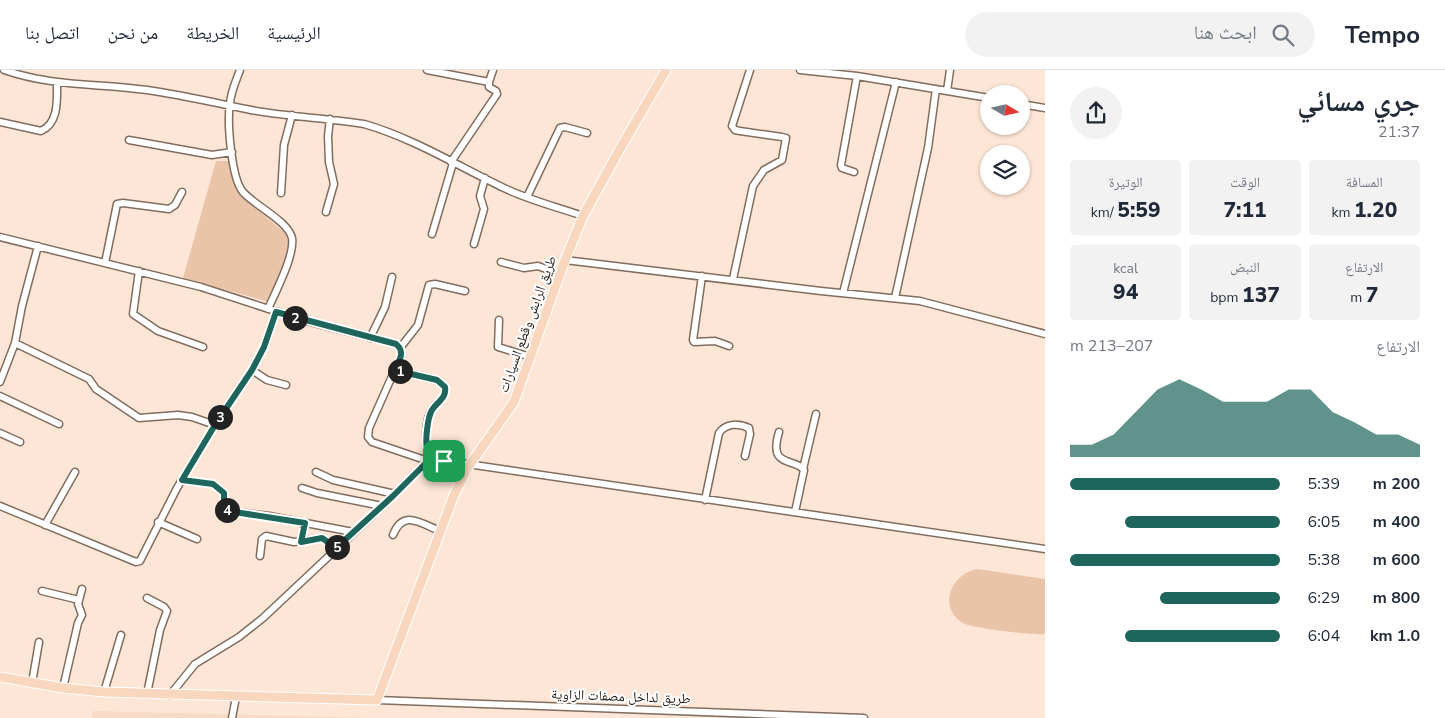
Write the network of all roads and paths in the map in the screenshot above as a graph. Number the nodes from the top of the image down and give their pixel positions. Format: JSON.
{"nodes":[{"id":1,"x":4,"y":70,"type":"edge"},
{"id":2,"x":240,"y":70,"type":"edge"},
{"id":3,"x":427,"y":70,"type":"edge"},
{"id":4,"x":493,"y":70,"type":"edge"},
{"id":5,"x":666,"y":70,"type":"edge"},
{"id":6,"x":750,"y":70,"type":"edge"},
{"id":7,"x":800,"y":70,"type":"edge"},
{"id":8,"x":950,"y":70,"type":"edge"},
{"id":9,"x":857,"y":76,"type":"junction"},
{"id":10,"x":489,"y":82,"type":"junction"},
{"id":11,"x":896,"y":82,"type":"junction"},
{"id":12,"x":57,"y":83,"type":"junction"},
{"id":13,"x":936,"y":89,"type":"junction"},
{"id":14,"x":946,"y":91,"type":"junction"},
{"id":15,"x":980,"y":97,"type":"edge"},
{"id":16,"x":229,"y":104,"type":"junction"},
{"id":17,"x":1030,"y":106,"type":"edge"},
{"id":18,"x":1045,"y":108,"type":"edge"},
{"id":19,"x":292,"y":116,"type":"junction"},
{"id":20,"x":330,"y":118,"type":"junction"},
{"id":21,"x":0,"y":122,"type":"edge"},
{"id":22,"x":587,"y":133,"type":"dead end"},
{"id":23,"x":130,"y":140,"type":"dead end"},
{"id":24,"x":232,"y":152,"type":"junction"},
{"id":25,"x":452,"y":162,"type":"junction"},
{"id":26,"x":854,"y":172,"type":"dead end"},
{"id":27,"x":485,"y":178,"type":"junction"},
{"id":28,"x":182,"y":192,"type":"dead end"},
{"id":29,"x":280,"y":193,"type":"dead end"},
{"id":30,"x":527,"y":197,"type":"junction"},
{"id":31,"x":326,"y":212,"type":"dead end"},
{"id":32,"x":583,"y":216,"type":"junction"},
{"id":33,"x":432,"y":234,"type":"dead end"},
{"id":34,"x":0,"y":237,"type":"edge"},
{"id":35,"x":474,"y":244,"type":"dead end"},
{"id":36,"x":38,"y":246,"type":"junction"},
{"id":37,"x":565,"y":260,"type":"junction"},
{"id":38,"x":501,"y":262,"type":"dead end"},
{"id":39,"x":105,"y":263,"type":"junction"},
{"id":40,"x":139,"y":271,"type":"junction"},
{"id":41,"x":560,"y":274,"type":"junction"},
{"id":42,"x":702,"y":276,"type":"junction"},
{"id":43,"x":392,"y":277,"type":"dead end"},
{"id":44,"x":733,"y":279,"type":"junction"},
{"id":45,"x":465,"y":291,"type":"dead end"},
{"id":46,"x":843,"y":293,"type":"junction"},
{"id":47,"x":895,"y":298,"type":"junction"},
{"id":48,"x":268,"y":310,"type":"junction"},
{"id":49,"x":276,"y":312,"type":"junction"},
{"id":50,"x":499,"y":320,"type":"dead end"},
{"id":51,"x":1045,"y":334,"type":"edge"},
{"id":52,"x":370,"y":338,"type":"junction"},
{"id":53,"x":15,"y":343,"type":"junction"},
{"id":54,"x":729,"y":346,"type":"dead end"},
{"id":55,"x":203,"y":347,"type":"dead end"},
{"id":56,"x":400,"y":348,"type":"junction"},
{"id":57,"x":531,"y":357,"type":"junction"},
{"id":58,"x":252,"y":370,"type":"junction"},
{"id":59,"x":394,"y":370,"type":"junction"},
{"id":60,"x":0,"y":382,"type":"edge"},
{"id":61,"x":286,"y":385,"type":"dead end"},
{"id":62,"x":0,"y":396,"type":"edge"},
{"id":63,"x":816,"y":414,"type":"dead end"},
{"id":64,"x":59,"y":424,"type":"dead end"},
{"id":65,"x":215,"y":425,"type":"junction"},
{"id":66,"x":779,"y":432,"type":"dead end"},
{"id":67,"x":0,"y":433,"type":"edge"},
{"id":68,"x":20,"y":442,"type":"dead end"},
{"id":69,"x":745,"y":456,"type":"dead end"},
{"id":70,"x":428,"y":461,"type":"junction"},
{"id":71,"x":444,"y":461,"type":"junction"},
{"id":72,"x":469,"y":466,"type":"junction"},
{"id":73,"x":803,"y":469,"type":"junction"},
{"id":74,"x":75,"y":472,"type":"dead end"},
{"id":75,"x":316,"y":472,"type":"dead end"},
{"id":76,"x":182,"y":480,"type":"junction"},
{"id":77,"x":302,"y":488,"type":"dead end"},
{"id":78,"x":395,"y":494,"type":"junction"},
{"id":79,"x":706,"y":500,"type":"junction"},
{"id":80,"x":0,"y":506,"type":"edge"},
{"id":81,"x":382,"y":506,"type":"junction"},
{"id":82,"x":795,"y":512,"type":"junction"},
{"id":83,"x":158,"y":522,"type":"junction"},
{"id":84,"x":305,"y":523,"type":"junction"},
{"id":85,"x":45,"y":526,"type":"junction"},
{"id":86,"x":353,"y":532,"type":"junction"},
{"id":87,"x":440,"y":532,"type":"junction"},
{"id":88,"x":393,"y":535,"type":"dead end"},
{"id":89,"x":197,"y":539,"type":"dead end"},
{"id":90,"x":301,"y":542,"type":"junction"},
{"id":91,"x":336,"y":548,"type":"junction"},
{"id":92,"x":1045,"y":549,"type":"edge"},
{"id":93,"x":260,"y":556,"type":"dead end"},
{"id":94,"x":82,"y":589,"type":"dead end"},
{"id":95,"x":42,"y":591,"type":"dead end"},
{"id":96,"x":147,"y":598,"type":"dead end"},
{"id":97,"x":79,"y":600,"type":"junction"},
{"id":98,"x":121,"y":635,"type":"dead end"},
{"id":99,"x":39,"y":642,"type":"dead end"},
{"id":100,"x":0,"y":677,"type":"edge"},
{"id":101,"x":32,"y":683,"type":"junction"},
{"id":102,"x":63,"y":688,"type":"junction"},
{"id":103,"x":104,"y":692,"type":"junction"},
{"id":104,"x":147,"y":694,"type":"junction"},
{"id":105,"x":170,"y":695,"type":"junction"},
{"id":106,"x":236,"y":697,"type":"junction"},
{"id":107,"x":377,"y":700,"type":"junction"},
{"id":108,"x":232,"y":718,"type":"edge"},
{"id":109,"x":864,"y":718,"type":"edge"}],
"edges":[{"from":1,"to":12,"type":"street"},
{"from":2,"to":16,"type":"street"},
{"from":3,"to":10,"type":"street"},
{"from":4,"to":10,"type":"street"},
{"from":5,"to":32,"type":"main road","name":"طريق الرابش وقطع السيارات"},
{"from":6,"to":44,"type":"street"},
{"from":7,"to":9,"type":"street"},
{"from":8,"to":14,"type":"street"},
{"from":9,"to":11,"type":"street"},
{"from":9,"to":26,"type":"street"},
{"from":10,"to":25,"type":"street"},
{"from":11,"to":13,"type":"street"},
{"from":11,"to":46,"type":"street"},
{"from":12,"to":16,"type":"street"},
{"from":12,"to":21,"type":"street"},
{"from":13,"to":14,"type":"street"},
{"from":13,"to":47,"type":"street"},
{"from":14,"to":15,"type":"street"},
{"from":16,"to":19,"type":"street"},
{"from":16,"to":24,"type":"street"},
{"from":17,"to":18,"type":"street"},
{"from":19,"to":20,"type":"street"},
{"from":19,"to":29,"type":"street"},
{"from":20,"to":25,"type":"street"},
{"from":20,"to":31,"type":"street"},
{"from":22,"to":30,"type":"street"},
{"from":23,"to":24,"type":"street"},
{"from":24,"to":48,"type":"street"},
{"from":25,"to":27,"type":"street"},
{"from":25,"to":33,"type":"street"},
{"from":27,"to":30,"type":"street"},
{"from":27,"to":35,"type":"street"},
{"from":28,"to":39,"type":"street"},
{"from":30,"to":32,"type":"street"},
{"from":32,"to":37,"type":"main road","name":"طريق الرابش وقطع السيارات"},
{"from":34,"to":36,"type":"street"},
{"from":36,"to":39,"type":"street"},
{"from":36,"to":53,"type":"street"},
{"from":37,"to":41,"type":"main road","name":"طريق الرابش وقطع السيارات"},
{"from":37,"to":42,"type":"street"},
{"from":38,"to":41,"type":"street"},
{"from":39,"to":40,"type":"street"},
{"from":40,"to":48,"type":"street"},
{"from":40,"to":55,"type":"street"},
{"from":41,"to":57,"type":"main road","name":"طريق الرابش وقطع السيارات"},
{"from":42,"to":44,"type":"street"},
{"from":42,"to":54,"type":"street"},
{"from":43,"to":52,"type":"street"},
{"from":44,"to":46,"type":"street"},
{"from":45,"to":56,"type":"street"},
{"from":46,"to":47,"type":"street"},
{"from":47,"to":51,"type":"street"},
{"from":48,"to":49,"type":"street"},
{"from":49,"to":52,"type":"street"},
{"from":49,"to":58,"type":"street"},
{"from":50,"to":57,"type":"street"},
{"from":52,"to":56,"type":"street"},
{"from":53,"to":60,"type":"street"},
{"from":53,"to":65,"type":"street"},
{"from":56,"to":59,"type":"street"},
{"from":57,"to":72,"type":"main road","name":"طريق الرابش وقطع السيارات"},
{"from":58,"to":61,"type":"street"},
{"from":58,"to":65,"type":"street"},
{"from":59,"to":70,"type":"street"},
{"from":59,"to":71,"type":"street"},
{"from":62,"to":64,"type":"street"},
{"from":63,"to":73,"type":"street"},
{"from":65,"to":76,"type":"street"},
{"from":66,"to":73,"type":"street"},
{"from":67,"to":68,"type":"street"},
{"from":69,"to":79,"type":"street"},
{"from":70,"to":71,"type":"street"},
{"from":70,"to":78,"type":"street"},
{"from":71,"to":72,"type":"street"},
{"from":72,"to":79,"type":"street"},
{"from":72,"to":87,"type":"main road","name":"طريق الرابش وقطع السيارات"},
{"from":73,"to":82,"type":"street"},
{"from":74,"to":85,"type":"street"},
{"from":75,"to":78,"type":"street"},
{"from":76,"to":83,"type":"street"},
{"from":76,"to":84,"type":"street"},
{"from":77,"to":81,"type":"street"},
{"from":78,"to":81,"type":"street"},
{"from":79,"to":82,"type":"street"},
{"from":80,"to":85,"type":"street"},
{"from":81,"to":86,"type":"street"},
{"from":82,"to":92,"type":"street"},
{"from":83,"to":85,"type":"street"},
{"from":83,"to":89,"type":"street"},
{"from":84,"to":86,"type":"street"},
{"from":84,"to":90,"type":"street"},
{"from":86,"to":91,"type":"street"},
{"from":87,"to":88,"type":"street"},
{"from":87,"to":107,"type":"main road","name":"طريق الرابش وقطع السيارات"},
{"from":90,"to":91,"type":"street"},
{"from":90,"to":93,"type":"street"},
{"from":91,"to":105,"type":"street"},
{"from":94,"to":97,"type":"street"},
{"from":95,"to":97,"type":"street"},
{"from":96,"to":104,"type":"street"},
{"from":97,"to":102,"type":"street"},
{"from":98,"to":103,"type":"street"},
{"from":99,"to":101,"type":"street"},
{"from":100,"to":101,"type":"main road"},
{"from":101,"to":102,"type":"main road"},
{"from":102,"to":103,"type":"main road"},
{"from":103,"to":104,"type":"main road"},
{"from":104,"to":105,"type":"main road"},
{"from":105,"to":106,"type":"main road"},
{"from":106,"to":107,"type":"main road"},
{"from":106,"to":108,"type":"street"},
{"from":107,"to":109,"type":"street","name":"طريق لداخل مصفات الزاوية"}]}
